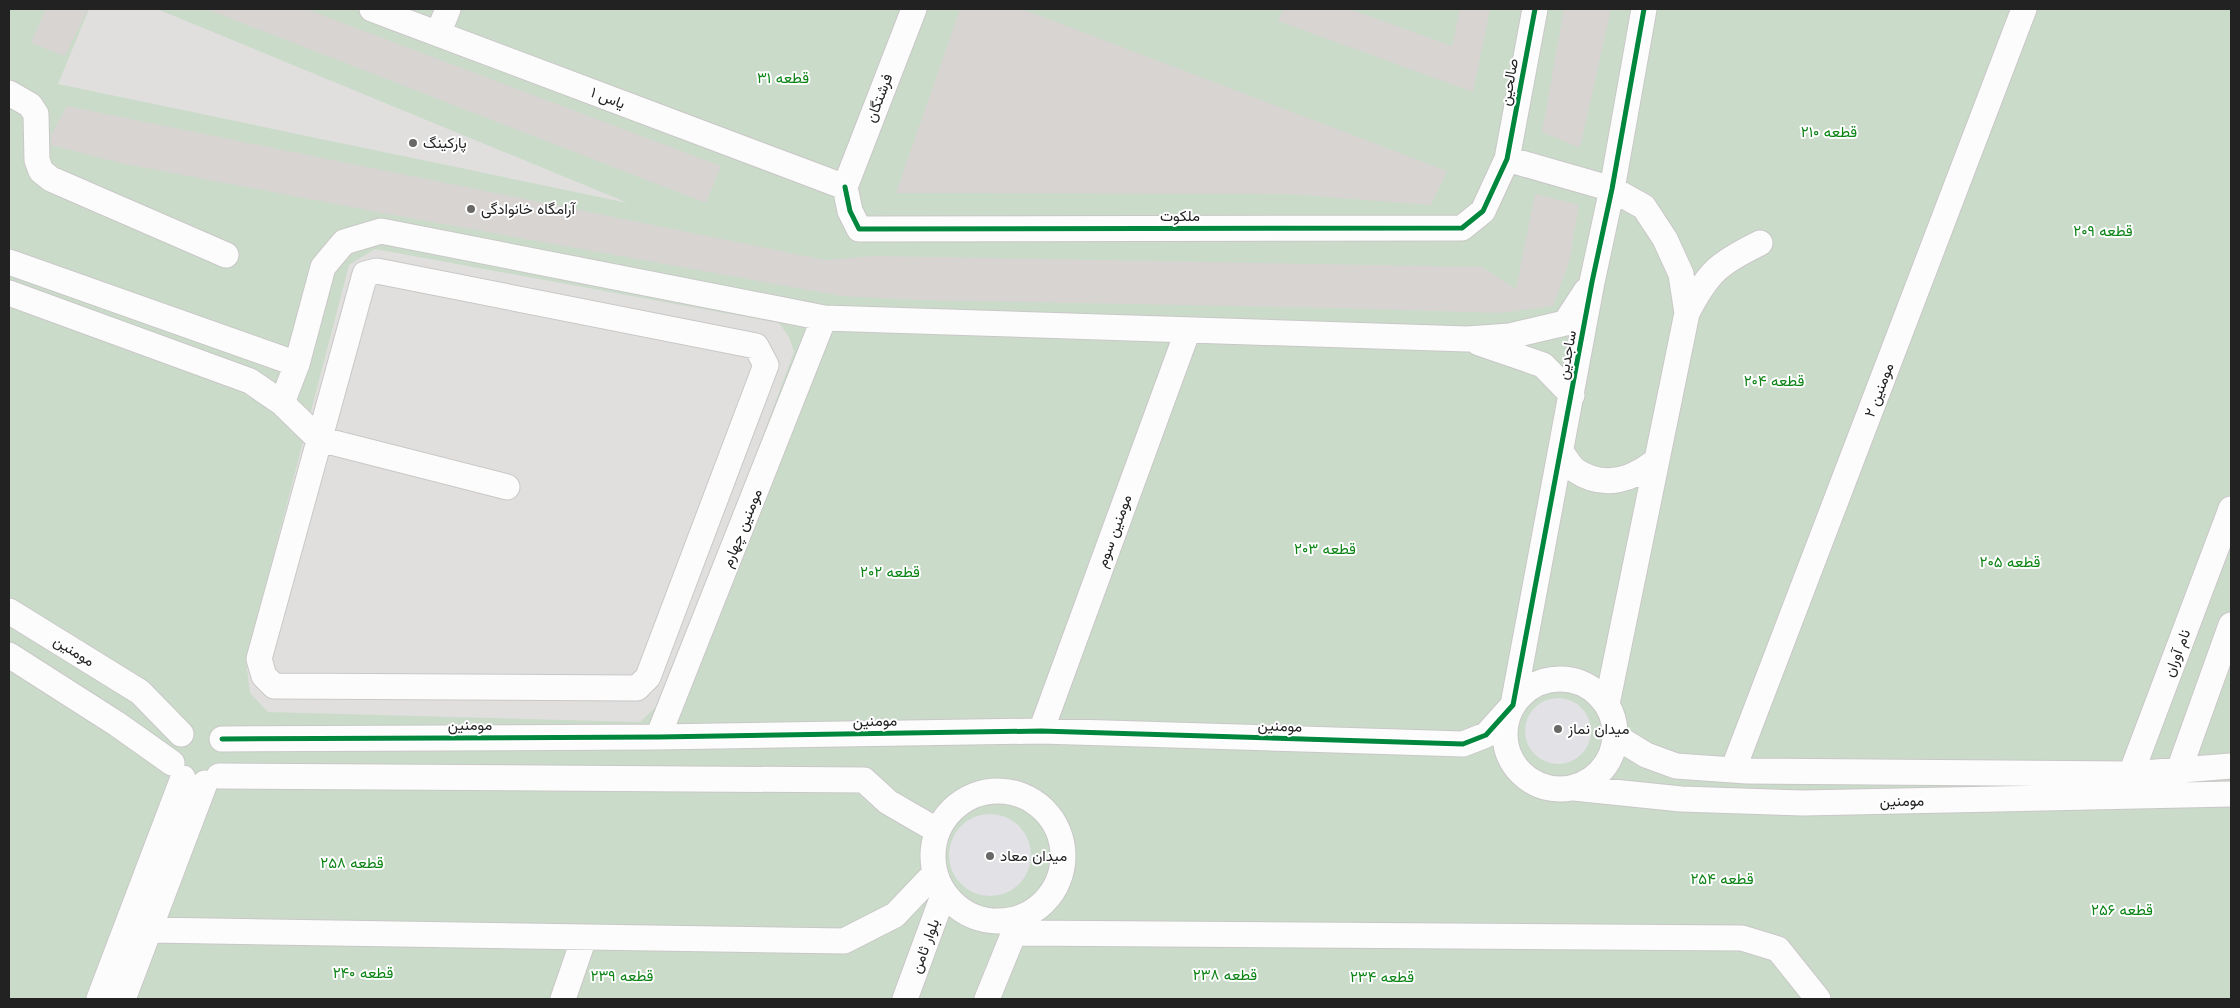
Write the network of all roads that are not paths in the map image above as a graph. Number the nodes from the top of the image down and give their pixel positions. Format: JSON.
{"nodes":[{"id":1,"x":372,"y":9,"type":"edge"},
{"id":2,"x":448,"y":9,"type":"edge"},
{"id":3,"x":914,"y":9,"type":"edge"},
{"id":4,"x":1535,"y":9,"type":"edge"},
{"id":5,"x":1644,"y":9,"type":"edge"},
{"id":6,"x":2024,"y":9,"type":"edge"},
{"id":7,"x":438,"y":34,"type":"junction"},
{"id":8,"x":9,"y":93,"type":"edge"},
{"id":9,"x":1507,"y":160,"type":"junction"},
{"id":10,"x":845,"y":187,"type":"junction"},
{"id":11,"x":1612,"y":189,"type":"junction"},
{"id":12,"x":1760,"y":244,"type":"dead end"},
{"id":13,"x":226,"y":256,"type":"dead end"},
{"id":14,"x":9,"y":262,"type":"edge"},
{"id":15,"x":1592,"y":282,"type":"junction"},
{"id":16,"x":9,"y":293,"type":"edge"},
{"id":17,"x":1687,"y":313,"type":"junction"},
{"id":18,"x":824,"y":318,"type":"junction"},
{"id":19,"x":1188,"y":330,"type":"junction"},
{"id":20,"x":1467,"y":339,"type":"junction"},
{"id":21,"x":297,"y":364,"type":"junction"},
{"id":22,"x":1572,"y":395,"type":"junction"},
{"id":23,"x":282,"y":404,"type":"junction"},
{"id":24,"x":320,"y":439,"type":"junction"},
{"id":25,"x":1561,"y":452,"type":"junction"},
{"id":26,"x":1657,"y":460,"type":"junction"},
{"id":27,"x":507,"y":487,"type":"dead end"},
{"id":28,"x":2231,"y":509,"type":"edge"},
{"id":29,"x":9,"y":611,"type":"edge"},
{"id":30,"x":2231,"y":625,"type":"edge"},
{"id":31,"x":9,"y":655,"type":"edge"},
{"id":32,"x":140,"y":692,"type":"junction"},
{"id":33,"x":1607,"y":704,"type":"junction"},
{"id":34,"x":1513,"y":705,"type":"junction"},
{"id":35,"x":117,"y":724,"type":"junction"},
{"id":36,"x":2150,"y":725,"type":"junction"},
{"id":37,"x":1041,"y":731,"type":"junction"},
{"id":38,"x":181,"y":734,"type":"junction"},
{"id":39,"x":1615,"y":736,"type":"junction"},
{"id":40,"x":2190,"y":736,"type":"junction"},
{"id":41,"x":658,"y":737,"type":"junction"},
{"id":42,"x":222,"y":739,"type":"junction"},
{"id":43,"x":2231,"y":766,"type":"edge"},
{"id":44,"x":1734,"y":770,"type":"junction"},
{"id":45,"x":2178,"y":770,"type":"junction"},
{"id":46,"x":2131,"y":774,"type":"junction"},
{"id":47,"x":195,"y":775,"type":"junction"},
{"id":48,"x":1574,"y":788,"type":"junction"},
{"id":49,"x":2231,"y":794,"type":"edge"},
{"id":50,"x":2170,"y":796,"type":"junction"},
{"id":51,"x":2122,"y":797,"type":"junction"},
{"id":52,"x":938,"y":831,"type":"junction"},
{"id":53,"x":940,"y":883,"type":"junction"},
{"id":54,"x":1017,"y":926,"type":"junction"},
{"id":55,"x":150,"y":930,"type":"junction"},
{"id":56,"x":584,"y":938,"type":"junction"},
{"id":57,"x":99,"y":999,"type":"edge"},
{"id":58,"x":123,"y":999,"type":"edge"},
{"id":59,"x":563,"y":999,"type":"edge"},
{"id":60,"x":905,"y":999,"type":"edge"},
{"id":61,"x":987,"y":999,"type":"edge"},
{"id":62,"x":1818,"y":999,"type":"edge"}],
"edges":[{"from":1,"to":7,"type":"street","name":"یاس ۱"},
{"from":2,"to":7,"type":"street"},
{"from":3,"to":10,"type":"street","name":"فرشتگان"},
{"from":4,"to":9,"type":"street","name":"صالحین"},
{"from":5,"to":11,"type":"street","name":"ساجدین"},
{"from":6,"to":44,"type":"street","name":"مومنین ۲"},
{"from":7,"to":10,"type":"street","name":"یاس ۱"},
{"from":8,"to":13,"type":"street"},
{"from":9,"to":10,"type":"street","name":"ملکوت"},
{"from":9,"to":11,"type":"street"},
{"from":11,"to":15,"type":"street","name":"ساجدین"},
{"from":11,"to":17,"type":"street"},
{"from":12,"to":17,"type":"street"},
{"from":14,"to":21,"type":"street"},
{"from":15,"to":20,"type":"street"},
{"from":15,"to":22,"type":"street","name":"ساجدین"},
{"from":16,"to":23,"type":"street"},
{"from":17,"to":26,"type":"street"},
{"from":18,"to":19,"type":"street"},
{"from":18,"to":21,"type":"street"},
{"from":18,"to":41,"type":"street","name":"مومنین چهارم"},
{"from":19,"to":20,"type":"street"},
{"from":19,"to":37,"type":"street","name":"مومنین سوم"},
{"from":20,"to":22,"type":"street"},
{"from":21,"to":23,"type":"street"},
{"from":22,"to":25,"type":"street","name":"ساجدین"},
{"from":23,"to":24,"type":"street"},
{"from":24,"to":24,"type":"street"},
{"from":24,"to":27,"type":"street"},
{"from":25,"to":26,"type":"street"},
{"from":25,"to":34,"type":"street","name":"ساجدین"},
{"from":26,"to":33,"type":"street"},
{"from":28,"to":36,"type":"street","name":"نام آوران"},
{"from":29,"to":32,"type":"street","name":"مومنین"},
{"from":30,"to":40,"type":"street"},
{"from":31,"to":35,"type":"street"},
{"from":32,"to":35,"type":"street"},
{"from":32,"to":38,"type":"street","name":"مومنین"},
{"from":33,"to":34,"type":"street"},
{"from":33,"to":39,"type":"street"},
{"from":34,"to":37,"type":"street","name":"مومنین"},
{"from":34,"to":48,"type":"street"},
{"from":35,"to":47,"type":"street"},
{"from":36,"to":40,"type":"street"},
{"from":36,"to":46,"type":"street","name":"نام آوران"},
{"from":37,"to":41,"type":"street","name":"مومنین"},
{"from":38,"to":42,"type":"street"},
{"from":38,"to":47,"type":"street"},
{"from":39,"to":44,"type":"street","name":"مومنین"},
{"from":39,"to":48,"type":"street"},
{"from":40,"to":45,"type":"street"},
{"from":41,"to":42,"type":"street","name":"مومنین"},
{"from":42,"to":47,"type":"street"},
{"from":43,"to":45,"type":"street","name":"مومنین"},
{"from":44,"to":46,"type":"street","name":"مومنین"},
{"from":45,"to":46,"type":"street","name":"مومنین"},
{"from":45,"to":50,"type":"street"},
{"from":46,"to":51,"type":"street","name":"نام آوران"},
{"from":47,"to":52,"type":"street"},
{"from":47,"to":55,"type":"street"},
{"from":47,"to":57,"type":"street"},
{"from":48,"to":51,"type":"street","name":"مومنین"},
{"from":49,"to":50,"type":"street","name":"مومنین"},
{"from":50,"to":51,"type":"street","name":"مومنین"},
{"from":52,"to":53,"type":"street"},
{"from":52,"to":54,"type":"street"},
{"from":53,"to":54,"type":"street"},
{"from":53,"to":56,"type":"street"},
{"from":53,"to":60,"type":"street","name":"بلوار ثامن"},
{"from":54,"to":61,"type":"street"},
{"from":54,"to":62,"type":"street"},
{"from":55,"to":56,"type":"street"},
{"from":55,"to":58,"type":"street"},
{"from":56,"to":59,"type":"street"}]}
